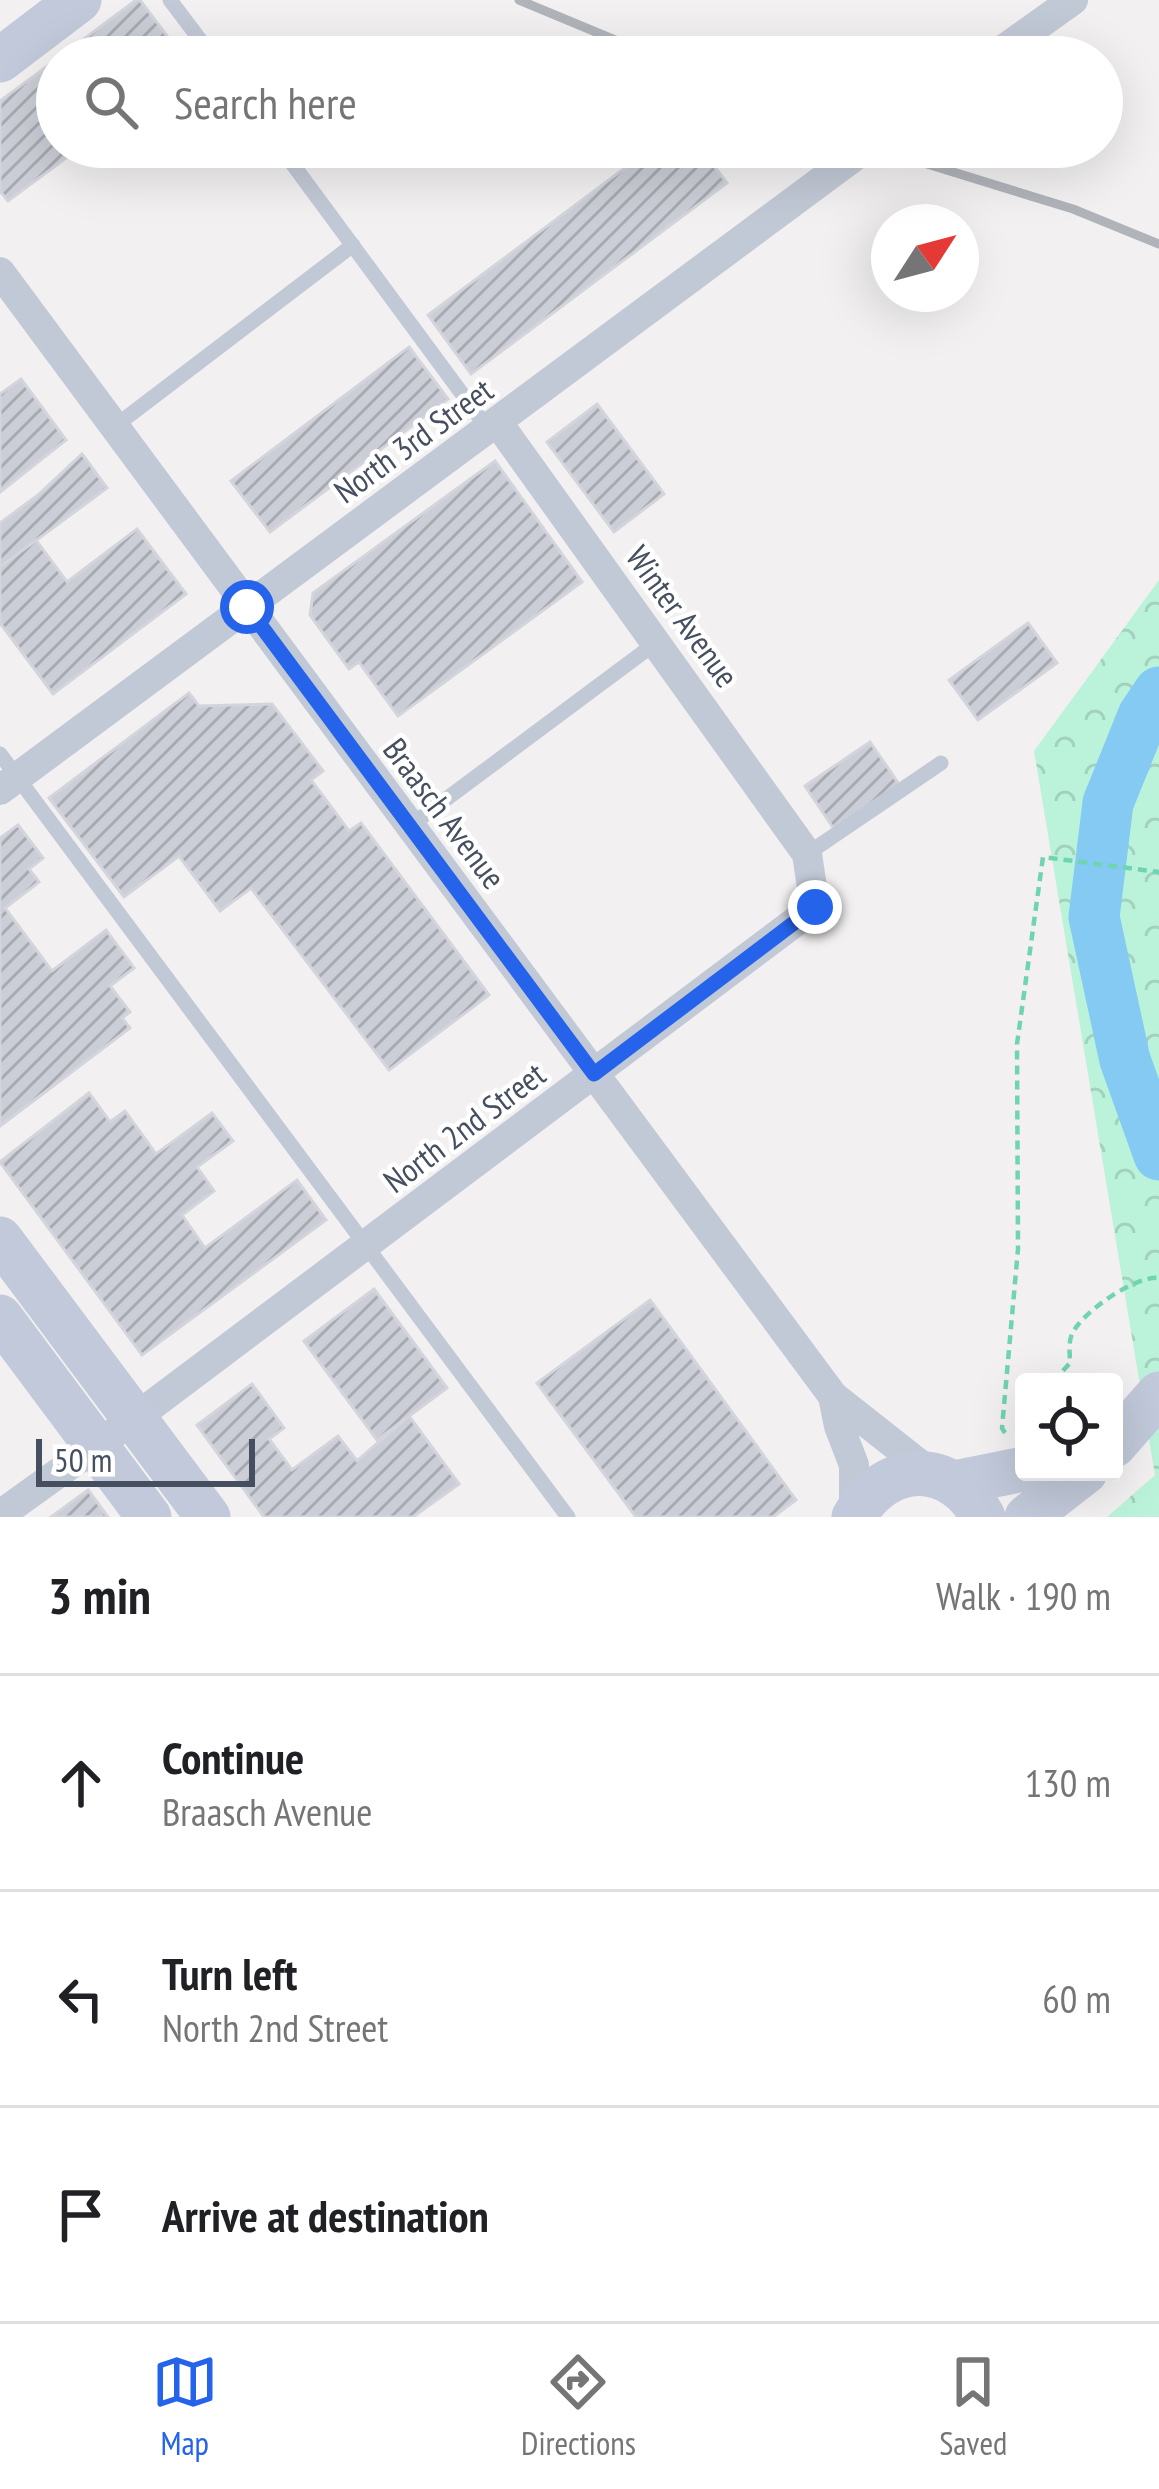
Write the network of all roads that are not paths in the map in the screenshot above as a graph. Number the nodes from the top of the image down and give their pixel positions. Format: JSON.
{"nodes":[{"id":1,"x":79,"y":0,"type":"edge"},
{"id":2,"x":170,"y":0,"type":"edge"},
{"id":3,"x":1073,"y":0,"type":"edge"},
{"id":4,"x":197,"y":36,"type":"edge"},
{"id":5,"x":1022,"y":36,"type":"edge"},
{"id":6,"x":0,"y":60,"type":"edge"},
{"id":7,"x":296,"y":168,"type":"edge"},
{"id":8,"x":839,"y":168,"type":"edge"},
{"id":9,"x":353,"y":245,"type":"junction"},
{"id":10,"x":0,"y":272,"type":"edge"},
{"id":11,"x":493,"y":426,"type":"junction"},
{"id":12,"x":114,"y":428,"type":"junction"},
{"id":13,"x":247,"y":607,"type":"junction"},
{"id":14,"x":658,"y":642,"type":"junction"},
{"id":15,"x":941,"y":763,"type":"dead end"},
{"id":16,"x":6,"y":773,"type":"edge"},
{"id":17,"x":410,"y":826,"type":"junction"},
{"id":18,"x":807,"y":854,"type":"junction"},
{"id":19,"x":594,"y":1074,"type":"junction"},
{"id":20,"x":0,"y":1239,"type":"edge"},
{"id":21,"x":366,"y":1245,"type":"junction"},
{"id":22,"x":0,"y":1316,"type":"edge"},
{"id":23,"x":1159,"y":1384,"type":"edge"},
{"id":24,"x":1159,"y":1394,"type":"edge"},
{"id":25,"x":833,"y":1396,"type":"junction"},
{"id":26,"x":1123,"y":1402,"type":"edge"},
{"id":27,"x":135,"y":1418,"type":"junction"},
{"id":28,"x":1123,"y":1435,"type":"edge"},
{"id":29,"x":96,"y":1445,"type":"junction"},
{"id":30,"x":1015,"y":1471,"type":"edge"},
{"id":31,"x":943,"y":1478,"type":"junction"},
{"id":32,"x":1073,"y":1481,"type":"edge"},
{"id":33,"x":0,"y":1515,"type":"edge"},
{"id":34,"x":854,"y":1516,"type":"edge"},
{"id":35,"x":149,"y":1517,"type":"edge"},
{"id":36,"x":208,"y":1517,"type":"edge"},
{"id":37,"x":568,"y":1517,"type":"edge"},
{"id":38,"x":983,"y":1517,"type":"edge"},
{"id":39,"x":1027,"y":1517,"type":"edge"}],
"edges":[{"from":1,"to":6,"type":"main road"},
{"from":2,"to":4,"type":"lane"},
{"from":3,"to":5,"type":"street"},
{"from":7,"to":9,"type":"lane"},
{"from":8,"to":11,"type":"street","name":"North 3rd Street"},
{"from":9,"to":11,"type":"lane"},
{"from":9,"to":12,"type":"lane"},
{"from":10,"to":12,"type":"street","name":"Braasch Avenue"},
{"from":11,"to":13,"type":"street","name":"North 3rd Street"},
{"from":11,"to":14,"type":"street","name":"Winter Avenue"},
{"from":12,"to":13,"type":"street","name":"Braasch Avenue"},
{"from":13,"to":16,"type":"street","name":"North 3rd Street"},
{"from":13,"to":17,"type":"street","name":"Braasch Avenue"},
{"from":14,"to":17,"type":"lane"},
{"from":14,"to":18,"type":"street","name":"Winter Avenue"},
{"from":15,"to":18,"type":"lane"},
{"from":16,"to":21,"type":"lane"},
{"from":17,"to":19,"type":"street","name":"Braasch Avenue"},
{"from":18,"to":19,"type":"street","name":"North 2nd Street"},
{"from":19,"to":21,"type":"street","name":"North 2nd Street"},
{"from":19,"to":25,"type":"street","name":"Braasch Avenue"},
{"from":20,"to":27,"type":"main road"},
{"from":21,"to":27,"type":"street","name":"North 2nd Street"},
{"from":21,"to":37,"type":"lane"},
{"from":22,"to":29,"type":"main road"},
{"from":23,"to":26,"type":"main road"},
{"from":24,"to":28,"type":"main road"},
{"from":25,"to":31,"type":"street","name":"Braasch Avenue"},
{"from":25,"to":34,"type":"street","name":"Braasch Avenue"},
{"from":27,"to":29,"type":"street","name":"North 2nd Street"},
{"from":27,"to":36,"type":"main road"},
{"from":29,"to":33,"type":"street","name":"North 2nd Street"},
{"from":29,"to":35,"type":"main road"},
{"from":30,"to":31,"type":"main road"},
{"from":31,"to":34,"type":"main road"},
{"from":31,"to":38,"type":"main road"},
{"from":32,"to":39,"type":"main road"}]}
